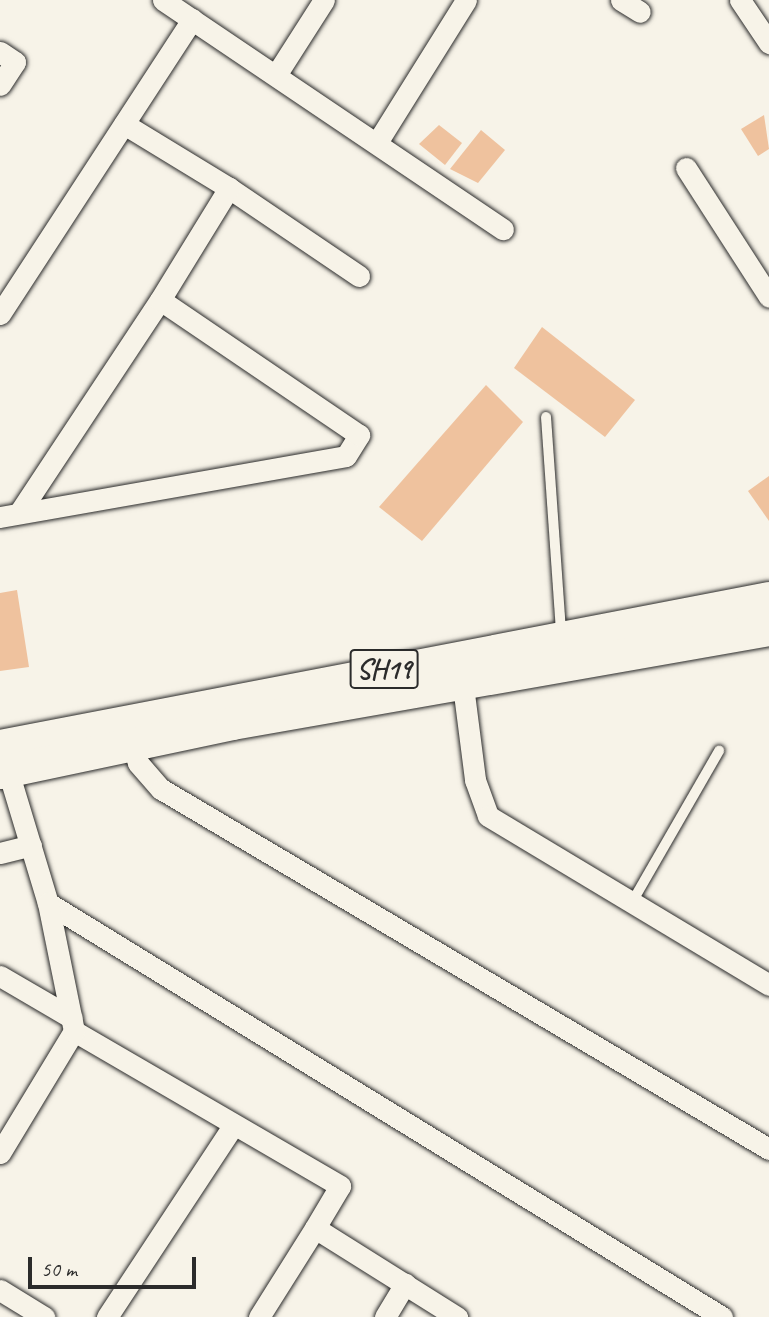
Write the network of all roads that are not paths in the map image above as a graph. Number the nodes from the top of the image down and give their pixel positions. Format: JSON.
{"nodes":[{"id":1,"x":163,"y":0,"type":"edge"},
{"id":2,"x":324,"y":0,"type":"edge"},
{"id":3,"x":466,"y":0,"type":"edge"},
{"id":4,"x":621,"y":0,"type":"edge"},
{"id":5,"x":740,"y":0,"type":"edge"},
{"id":6,"x":640,"y":12,"type":"dead end"},
{"id":7,"x":192,"y":19,"type":"junction"},
{"id":8,"x":769,"y":43,"type":"edge"},
{"id":9,"x":0,"y":52,"type":"edge"},
{"id":10,"x":276,"y":75,"type":"junction"},
{"id":11,"x":0,"y":85,"type":"edge"},
{"id":12,"x":124,"y":124,"type":"junction"},
{"id":13,"x":378,"y":141,"type":"junction"},
{"id":14,"x":686,"y":168,"type":"dead end"},
{"id":15,"x":229,"y":188,"type":"junction"},
{"id":16,"x":503,"y":229,"type":"dead end"},
{"id":17,"x":359,"y":276,"type":"dead end"},
{"id":18,"x":769,"y":297,"type":"edge"},
{"id":19,"x":160,"y":300,"type":"junction"},
{"id":20,"x":0,"y":314,"type":"edge"},
{"id":21,"x":546,"y":417,"type":"dead end"},
{"id":22,"x":9,"y":515,"type":"edge"},
{"id":23,"x":769,"y":597,"type":"edge"},
{"id":24,"x":769,"y":629,"type":"edge"},
{"id":25,"x":561,"y":637,"type":"junction"},
{"id":26,"x":460,"y":669,"type":"junction"},
{"id":27,"x":128,"y":731,"type":"junction"},
{"id":28,"x":719,"y":751,"type":"dead end"},
{"id":29,"x":2,"y":759,"type":"edge"},
{"id":30,"x":31,"y":845,"type":"junction"},
{"id":31,"x":0,"y":853,"type":"edge"},
{"id":32,"x":48,"y":903,"type":"junction"},
{"id":33,"x":631,"y":904,"type":"junction"},
{"id":34,"x":766,"y":975,"type":"edge"},
{"id":35,"x":0,"y":976,"type":"edge"},
{"id":36,"x":73,"y":1025,"type":"junction"},
{"id":37,"x":233,"y":1126,"type":"junction"},
{"id":38,"x":769,"y":1149,"type":"edge"},
{"id":39,"x":0,"y":1153,"type":"edge"},
{"id":40,"x":315,"y":1228,"type":"junction"},
{"id":41,"x":405,"y":1284,"type":"junction"},
{"id":42,"x":0,"y":1290,"type":"edge"},
{"id":43,"x":44,"y":1317,"type":"edge"},
{"id":44,"x":107,"y":1317,"type":"edge"},
{"id":45,"x":259,"y":1317,"type":"edge"},
{"id":46,"x":385,"y":1317,"type":"edge"},
{"id":47,"x":457,"y":1317,"type":"edge"},
{"id":48,"x":722,"y":1317,"type":"edge"}],
"edges":[{"from":1,"to":7,"type":"street"},
{"from":2,"to":10,"type":"street"},
{"from":3,"to":13,"type":"street"},
{"from":4,"to":6,"type":"street"},
{"from":5,"to":8,"type":"street"},
{"from":7,"to":10,"type":"street"},
{"from":7,"to":12,"type":"street"},
{"from":9,"to":11,"type":"street"},
{"from":10,"to":13,"type":"street"},
{"from":12,"to":15,"type":"street"},
{"from":12,"to":20,"type":"street"},
{"from":13,"to":16,"type":"street"},
{"from":14,"to":18,"type":"street"},
{"from":15,"to":17,"type":"street"},
{"from":15,"to":19,"type":"street"},
{"from":19,"to":22,"type":"street"},
{"from":19,"to":22,"type":"street"},
{"from":21,"to":25,"type":"lane"},
{"from":23,"to":25,"type":"main road","number":"SH19"},
{"from":24,"to":26,"type":"main road","number":"SH19"},
{"from":25,"to":26,"type":"main road","number":"SH19"},
{"from":26,"to":27,"type":"main road","number":"SH19"},
{"from":26,"to":33,"type":"street"},
{"from":27,"to":29,"type":"main road","number":"SH19"},
{"from":27,"to":38,"type":"street"},
{"from":28,"to":33,"type":"lane"},
{"from":29,"to":30,"type":"street"},
{"from":30,"to":31,"type":"street"},
{"from":30,"to":32,"type":"street"},
{"from":32,"to":36,"type":"street"},
{"from":32,"to":48,"type":"street"},
{"from":33,"to":34,"type":"street"},
{"from":35,"to":36,"type":"street"},
{"from":36,"to":37,"type":"street"},
{"from":36,"to":39,"type":"street"},
{"from":37,"to":40,"type":"street"},
{"from":37,"to":44,"type":"street"},
{"from":40,"to":41,"type":"street"},
{"from":40,"to":45,"type":"street"},
{"from":41,"to":46,"type":"street"},
{"from":41,"to":47,"type":"street"},
{"from":42,"to":43,"type":"street"}]}
